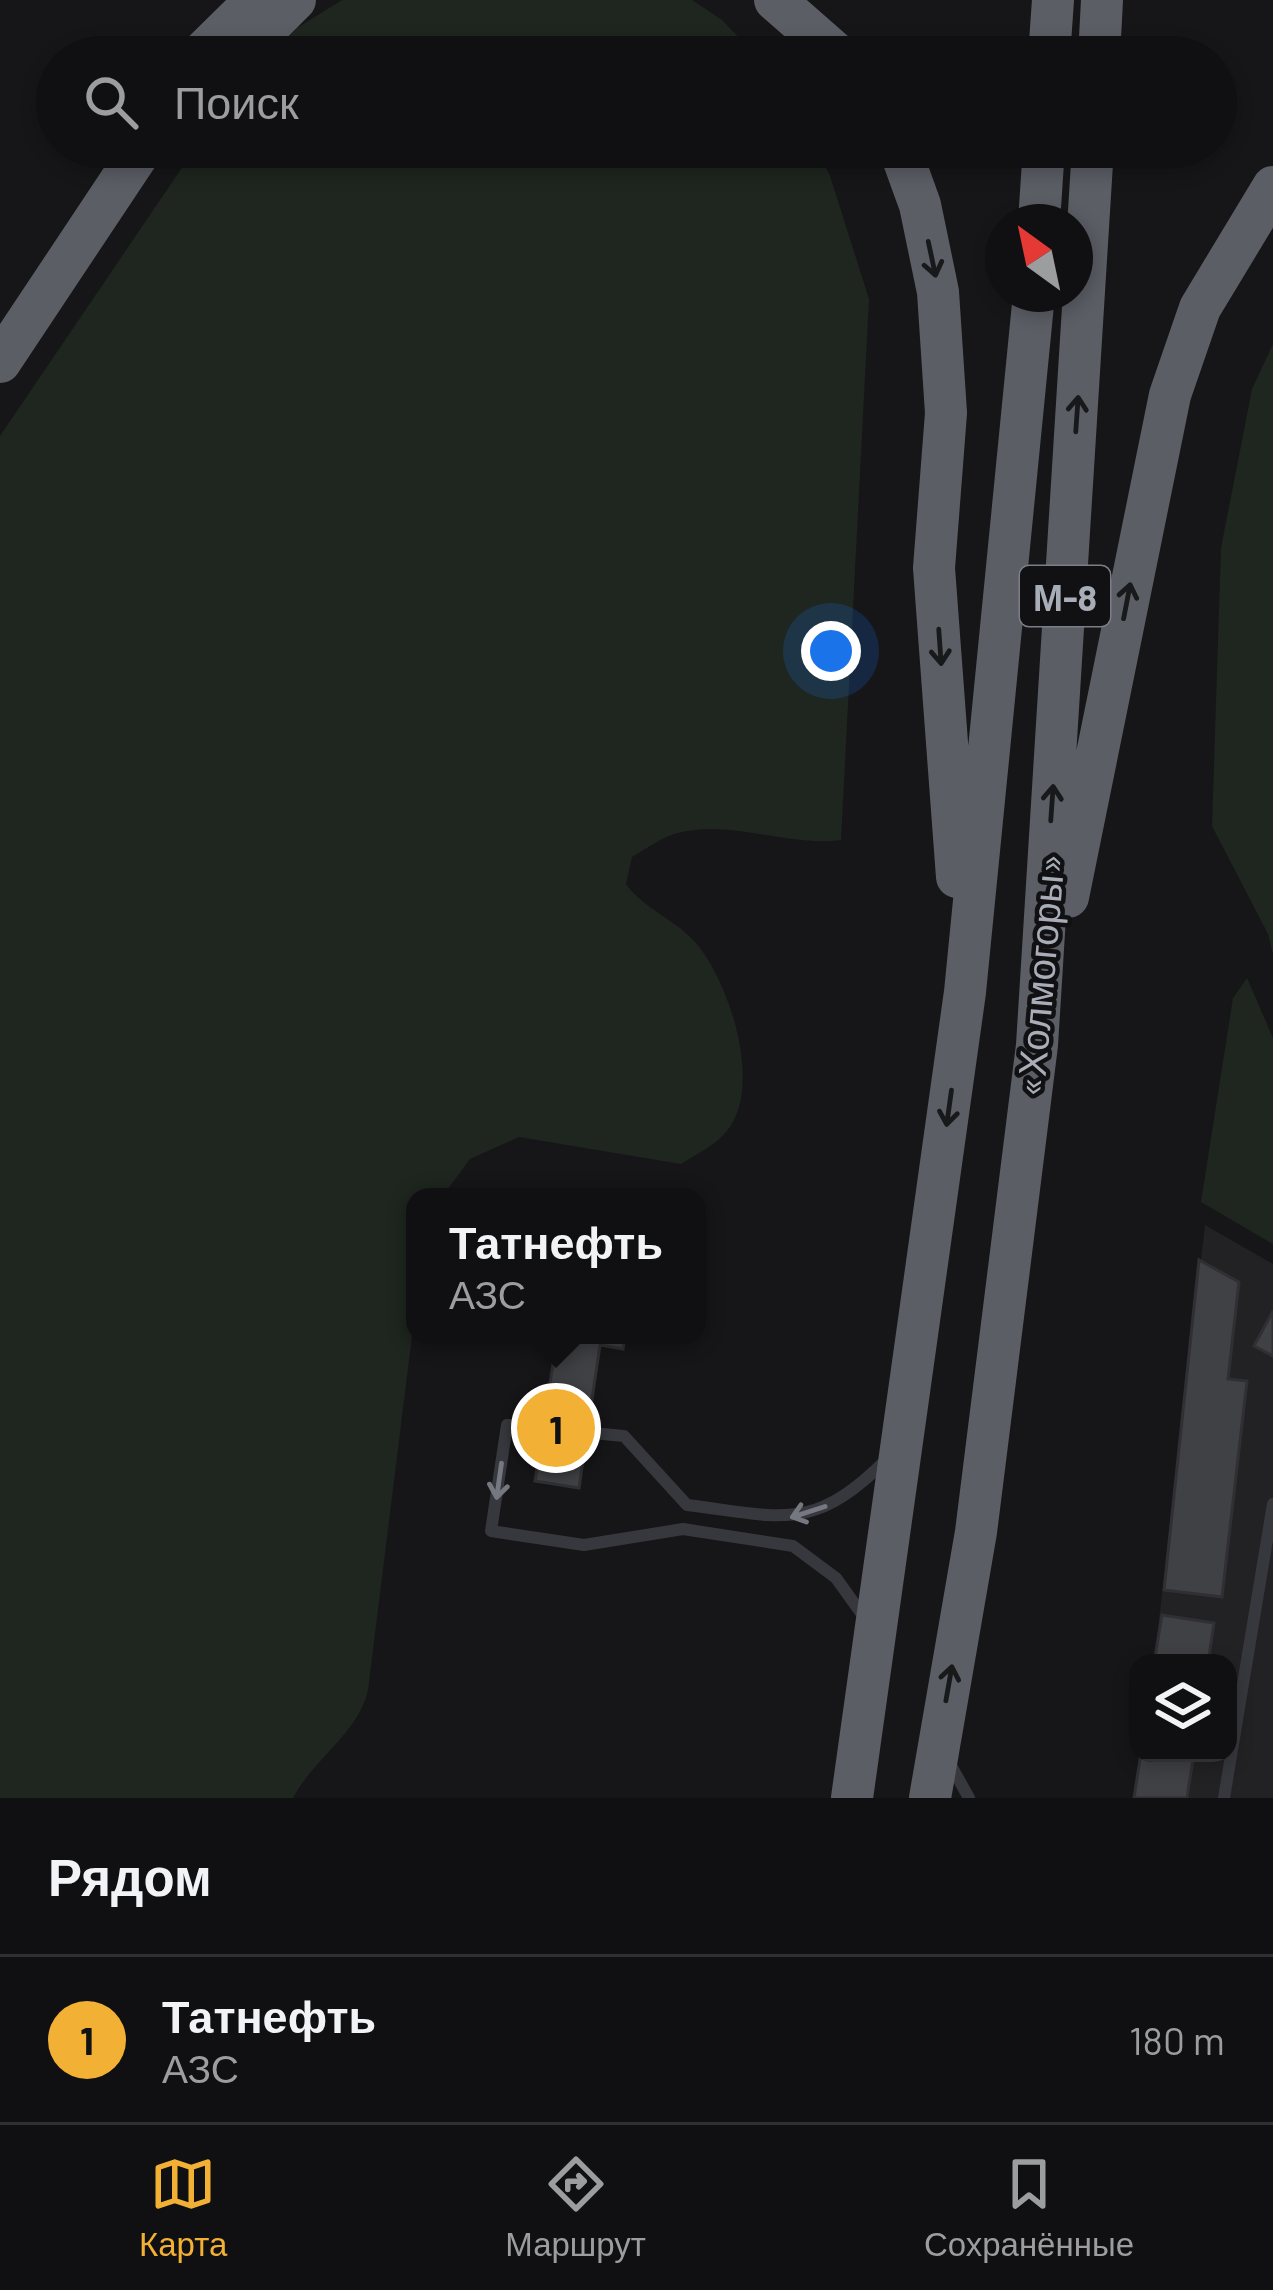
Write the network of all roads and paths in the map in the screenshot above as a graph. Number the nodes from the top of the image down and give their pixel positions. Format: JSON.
{"nodes":[{"id":1,"x":256,"y":0,"type":"edge"},
{"id":2,"x":295,"y":0,"type":"edge"},
{"id":3,"x":775,"y":0,"type":"edge"},
{"id":4,"x":1053,"y":0,"type":"edge"},
{"id":5,"x":1102,"y":0,"type":"edge"},
{"id":6,"x":219,"y":36,"type":"edge"},
{"id":7,"x":259,"y":36,"type":"edge"},
{"id":8,"x":816,"y":36,"type":"edge"},
{"id":9,"x":1050,"y":36,"type":"edge"},
{"id":10,"x":1100,"y":36,"type":"edge"},
{"id":11,"x":131,"y":168,"type":"edge"},
{"id":12,"x":907,"y":168,"type":"edge"},
{"id":13,"x":1043,"y":168,"type":"edge"},
{"id":14,"x":1092,"y":168,"type":"edge"},
{"id":15,"x":1273,"y":188,"type":"edge"},
{"id":16,"x":1040,"y":204,"type":"edge"},
{"id":17,"x":1032,"y":312,"type":"edge"},
{"id":18,"x":0,"y":362,"type":"edge"},
{"id":19,"x":965,"y":992,"type":"junction"},
{"id":20,"x":1037,"y":1045,"type":"junction"},
{"id":21,"x":901,"y":1446,"type":"junction"},
{"id":22,"x":1273,"y":1504,"type":"edge"},
{"id":23,"x":874,"y":1633,"type":"junction"},
{"id":24,"x":866,"y":1690,"type":"junction"},
{"id":25,"x":938,"y":1744,"type":"junction"},
{"id":26,"x":828,"y":1798,"type":"edge"},
{"id":27,"x":852,"y":1798,"type":"edge"},
{"id":28,"x":930,"y":1798,"type":"edge"},
{"id":29,"x":969,"y":1798,"type":"edge"},
{"id":30,"x":1224,"y":1798,"type":"edge"}],
"edges":[{"from":1,"to":6,"type":"highway"},
{"from":2,"to":7,"type":"highway"},
{"from":3,"to":8,"type":"highway"},
{"from":4,"to":9,"type":"highway"},
{"from":5,"to":10,"type":"highway"},
{"from":11,"to":18,"type":"highway"},
{"from":12,"to":19,"type":"highway","one_way":true},
{"from":13,"to":16,"type":"highway"},
{"from":20,"to":14,"type":"highway","name":"«Холмогоры»","number":"М-8","one_way":true},
{"from":20,"to":15,"type":"highway","one_way":true},
{"from":17,"to":19,"type":"highway","name":"«Холмогоры»","number":"М-8"},
{"from":19,"to":21,"type":"highway","name":"«Холмогоры»","number":"М-8","one_way":true},
{"from":25,"to":20,"type":"highway","name":"«Холмогоры»","number":"М-8","one_way":true},
{"from":21,"to":23,"type":"highway","name":"«Холмогоры»","number":"М-8"},
{"from":21,"to":23,"type":"lane","one_way":true},
{"from":22,"to":30,"type":"lane"},
{"from":23,"to":24,"type":"highway","name":"«Холмогоры»","number":"М-8"},
{"from":24,"to":26,"type":"highway"},
{"from":24,"to":27,"type":"highway","name":"«Холмогоры»","number":"М-8"},
{"from":25,"to":28,"type":"highway","name":"«Холмогоры»","number":"М-8"},
{"from":25,"to":29,"type":"lane"}]}
